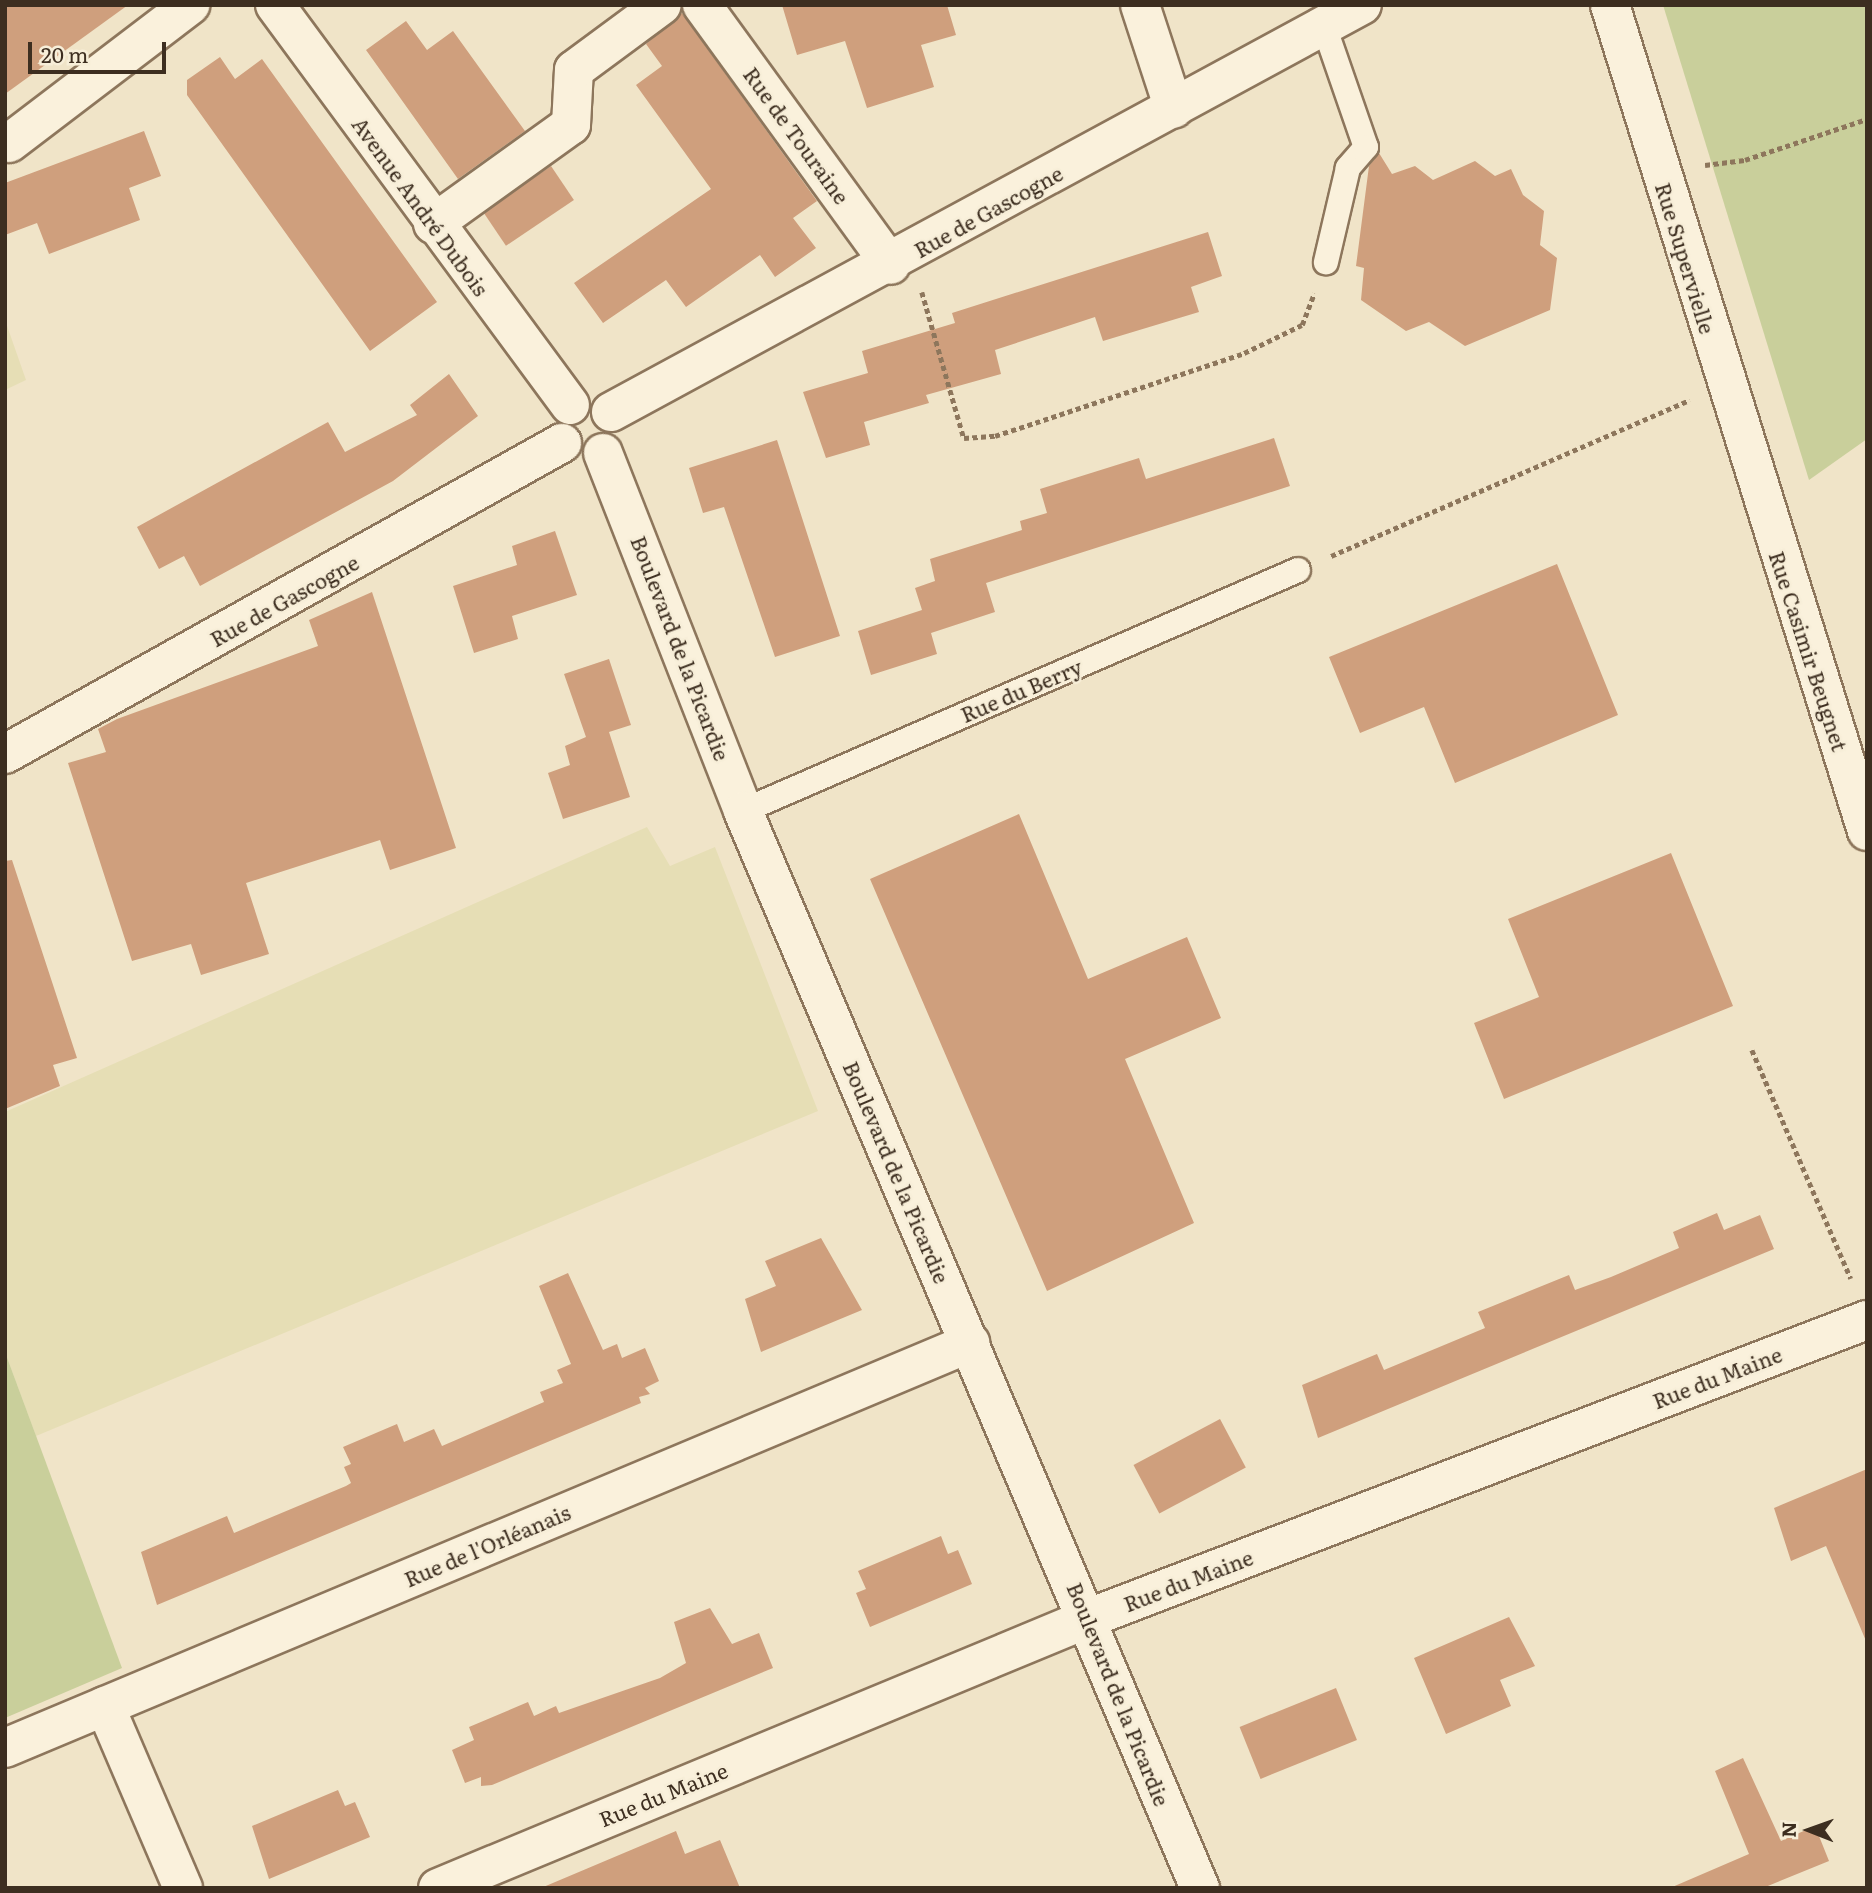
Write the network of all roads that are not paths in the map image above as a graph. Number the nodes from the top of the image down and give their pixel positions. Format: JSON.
{"nodes":[{"id":1,"x":190,"y":5,"type":"edge"},
{"id":2,"x":275,"y":5,"type":"edge"},
{"id":3,"x":662,"y":5,"type":"edge"},
{"id":4,"x":702,"y":5,"type":"edge"},
{"id":5,"x":1140,"y":5,"type":"edge"},
{"id":6,"x":1362,"y":5,"type":"edge"},
{"id":7,"x":1610,"y":5,"type":"edge"},
{"id":8,"x":1324,"y":26,"type":"junction"},
{"id":9,"x":1174,"y":109,"type":"junction"},
{"id":10,"x":9,"y":143,"type":"dead end"},
{"id":11,"x":433,"y":224,"type":"junction"},
{"id":12,"x":899,"y":261,"type":"junction"},
{"id":13,"x":1326,"y":262,"type":"road end"},
{"id":14,"x":570,"y":405,"type":"junction"},
{"id":15,"x":611,"y":412,"type":"junction"},
{"id":16,"x":562,"y":443,"type":"junction"},
{"id":17,"x":603,"y":453,"type":"junction"},
{"id":18,"x":1764,"y":511,"type":"joint"},
{"id":19,"x":1298,"y":570,"type":"road end"},
{"id":20,"x":5,"y":754,"type":"edge"},
{"id":21,"x":743,"y":810,"type":"junction"},
{"id":22,"x":1867,"y":831,"type":"edge"},
{"id":23,"x":1861,"y":1305,"type":"edge"},
{"id":24,"x":970,"y":1343,"type":"junction"},
{"id":25,"x":1089,"y":1618,"type":"junction"},
{"id":26,"x":105,"y":1706,"type":"junction"},
{"id":27,"x":5,"y":1748,"type":"edge"},
{"id":28,"x":183,"y":1888,"type":"edge"},
{"id":29,"x":438,"y":1888,"type":"edge"},
{"id":30,"x":1200,"y":1888,"type":"edge"}],
"edges":[{"from":1,"to":10,"type":"street"},
{"from":2,"to":11,"type":"street","name":"Avenue André Dubois"},
{"from":3,"to":11,"type":"street"},
{"from":4,"to":12,"type":"street","name":"Rue de Touraine"},
{"from":5,"to":9,"type":"street"},
{"from":6,"to":8,"type":"street","name":"Rue de Gascogne"},
{"from":7,"to":18,"type":"street","name":"Rue Supervielle"},
{"from":8,"to":9,"type":"street","name":"Rue de Gascogne"},
{"from":8,"to":13,"type":"lane"},
{"from":9,"to":12,"type":"street","name":"Rue de Gascogne"},
{"from":11,"to":14,"type":"street","name":"Avenue André Dubois"},
{"from":12,"to":15,"type":"street","name":"Rue de Gascogne"},
{"from":14,"to":15,"type":"street"},
{"from":14,"to":16,"type":"street"},
{"from":15,"to":17,"type":"street"},
{"from":16,"to":17,"type":"street"},
{"from":16,"to":20,"type":"street","name":"Rue de Gascogne"},
{"from":17,"to":21,"type":"street","name":"Boulevard de la Picardie"},
{"from":18,"to":22,"type":"street","name":"Rue Casimir Beugnet"},
{"from":19,"to":21,"type":"lane","name":"Rue du Berry"},
{"from":21,"to":24,"type":"street","name":"Boulevard de la Picardie"},
{"from":23,"to":25,"type":"street","name":"Rue du Maine"},
{"from":24,"to":25,"type":"street","name":"Boulevard de la Picardie"},
{"from":24,"to":26,"type":"street","name":"Rue de l'Orléanais"},
{"from":25,"to":29,"type":"street","name":"Rue du Maine"},
{"from":25,"to":30,"type":"street","name":"Boulevard de la Picardie"},
{"from":26,"to":27,"type":"street","name":"Rue de l'Orléanais"},
{"from":26,"to":28,"type":"street"}]}
